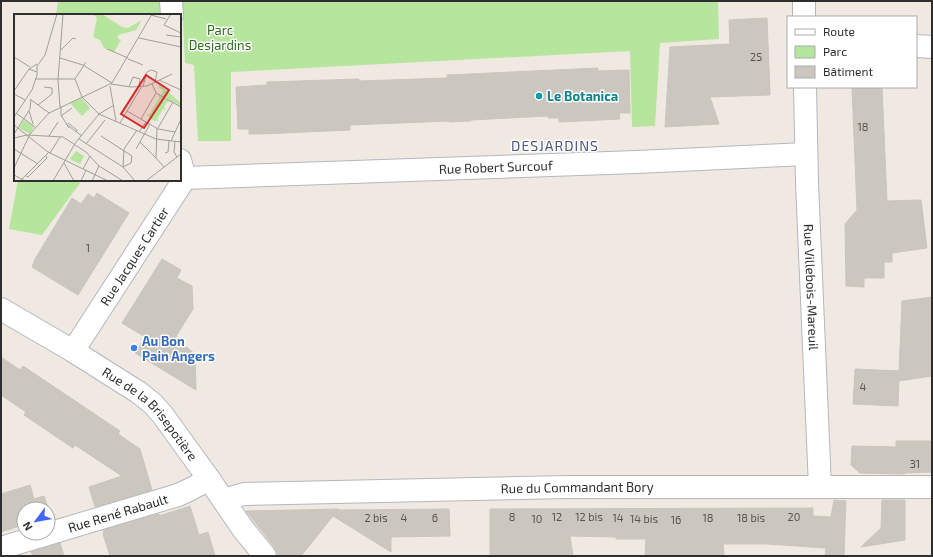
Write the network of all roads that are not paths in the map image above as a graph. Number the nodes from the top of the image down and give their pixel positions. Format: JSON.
{"nodes":[{"id":1,"x":171,"y":1,"type":"edge"},
{"id":2,"x":804,"y":1,"type":"edge"},
{"id":3,"x":172,"y":14,"type":"edge"},
{"id":4,"x":804,"y":16,"type":"edge"},
{"id":5,"x":917,"y":46,"type":"edge"},
{"id":6,"x":932,"y":47,"type":"edge"},
{"id":7,"x":805,"y":88,"type":"edge"},
{"id":8,"x":806,"y":154,"type":"junction"},
{"id":9,"x":183,"y":169,"type":"edge"},
{"id":10,"x":176,"y":181,"type":"edge"},
{"id":11,"x":3,"y":314,"type":"edge"},
{"id":12,"x":73,"y":351,"type":"junction"},
{"id":13,"x":209,"y":479,"type":"junction"},
{"id":14,"x":820,"y":487,"type":"junction"},
{"id":15,"x":932,"y":487,"type":"edge"},
{"id":16,"x":223,"y":500,"type":"junction"},
{"id":17,"x":1,"y":548,"type":"edge"},
{"id":18,"x":263,"y":555,"type":"edge"}],
"edges":[{"from":1,"to":3,"type":"street"},
{"from":2,"to":4,"type":"street"},
{"from":5,"to":6,"type":"street"},
{"from":7,"to":8,"type":"street","name":"Rue Villebois-Mareuil"},
{"from":8,"to":9,"type":"street","name":"Rue Robert Surcouf"},
{"from":8,"to":14,"type":"street","name":"Rue Villebois-Mareuil"},
{"from":10,"to":12,"type":"street","name":"Rue Jacques Cartier"},
{"from":11,"to":12,"type":"street","name":"Rue de la Brisepotière"},
{"from":12,"to":13,"type":"street","name":"Rue de la Brisepotière"},
{"from":13,"to":16,"type":"street","name":"Rue de la Brisepotière"},
{"from":13,"to":17,"type":"street","name":"Rue René Rabault"},
{"from":14,"to":15,"type":"street","name":"Rue du Commandant Bory"},
{"from":14,"to":16,"type":"street","name":"Rue du Commandant Bory"},
{"from":16,"to":18,"type":"street","name":"Rue de la Brisepotière"}]}
